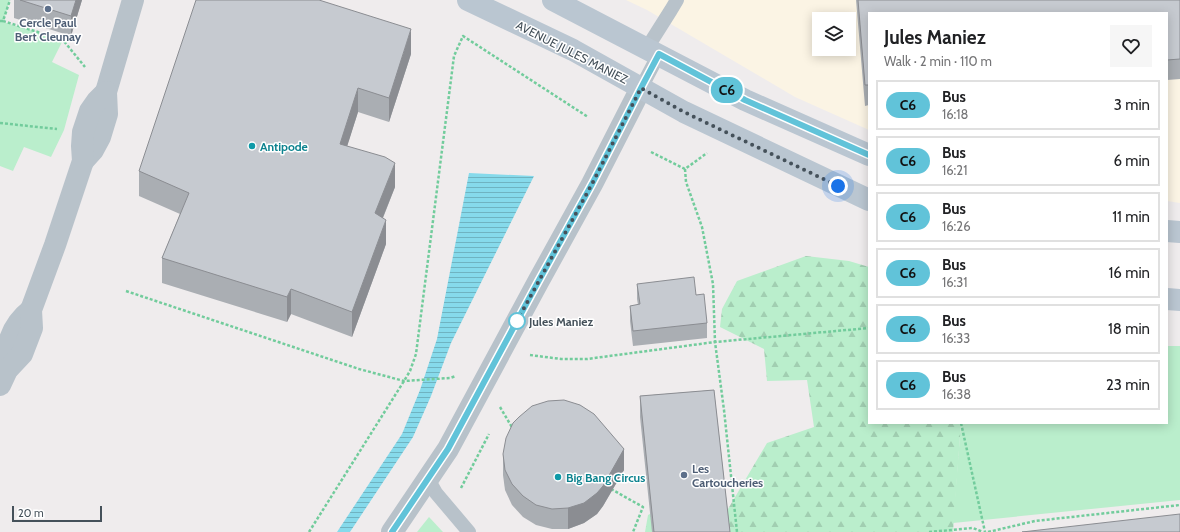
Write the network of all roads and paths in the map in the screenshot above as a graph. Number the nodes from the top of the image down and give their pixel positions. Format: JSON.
{"nodes":[{"id":1,"x":10,"y":0,"type":"edge"},
{"id":2,"x":133,"y":0,"type":"edge"},
{"id":3,"x":468,"y":0,"type":"edge"},
{"id":4,"x":553,"y":0,"type":"edge"},
{"id":5,"x":677,"y":0,"type":"edge"},
{"id":6,"x":2,"y":22,"type":"edge"},
{"id":7,"x":653,"y":51,"type":"junction"},
{"id":8,"x":641,"y":88,"type":"junction"},
{"id":9,"x":106,"y":92,"type":"junction"},
{"id":10,"x":588,"y":117,"type":"dead end"},
{"id":11,"x":0,"y":123,"type":"edge"},
{"id":12,"x":83,"y":132,"type":"junction"},
{"id":13,"x":711,"y":150,"type":"dead end"},
{"id":14,"x":651,"y":152,"type":"dead end"},
{"id":15,"x":868,"y":155,"type":"edge"},
{"id":16,"x":83,"y":161,"type":"junction"},
{"id":17,"x":685,"y":169,"type":"junction"},
{"id":18,"x":868,"y":200,"type":"edge"},
{"id":19,"x":1168,"y":231,"type":"edge"},
{"id":20,"x":1180,"y":232,"type":"edge"},
{"id":21,"x":126,"y":291,"type":"dead end"},
{"id":22,"x":1168,"y":299,"type":"edge"},
{"id":23,"x":1180,"y":300,"type":"edge"},
{"id":24,"x":868,"y":328,"type":"edge"},
{"id":25,"x":715,"y":342,"type":"junction"},
{"id":26,"x":497,"y":358,"type":"junction"},
{"id":27,"x":3,"y":378,"type":"edge"},
{"id":28,"x":450,"y":378,"type":"dead end"},
{"id":29,"x":404,"y":381,"type":"junction"},
{"id":30,"x":961,"y":424,"type":"edge"},
{"id":31,"x":428,"y":479,"type":"junction"},
{"id":32,"x":610,"y":489,"type":"edge"},
{"id":33,"x":1180,"y":504,"type":"edge"},
{"id":34,"x":309,"y":532,"type":"edge"},
{"id":35,"x":392,"y":532,"type":"edge"},
{"id":36,"x":469,"y":532,"type":"edge"},
{"id":37,"x":633,"y":532,"type":"edge"},
{"id":38,"x":737,"y":532,"type":"edge"},
{"id":39,"x":929,"y":532,"type":"edge"},
{"id":40,"x":984,"y":532,"type":"edge"},
{"id":41,"x":988,"y":532,"type":"edge"}],
"edges":[{"from":1,"to":6,"type":"path"},
{"from":2,"to":9,"type":"street"},
{"from":3,"to":8,"type":"main road","name":"AVENUE JULES MANIEZ"},
{"from":4,"to":7,"type":"main road"},
{"from":5,"to":7,"type":"lane"},
{"from":6,"to":9,"type":"path"},
{"from":7,"to":8,"type":"lane"},
{"from":7,"to":15,"type":"main road"},
{"from":8,"to":18,"type":"main road","name":"AVENUE JULES MANIEZ"},
{"from":8,"to":26,"type":"street"},
{"from":9,"to":12,"type":"street"},
{"from":9,"to":16,"type":"street"},
{"from":10,"to":29,"type":"path"},
{"from":11,"to":12,"type":"path"},
{"from":12,"to":16,"type":"street"},
{"from":13,"to":17,"type":"path"},
{"from":14,"to":17,"type":"path"},
{"from":16,"to":27,"type":"street"},
{"from":17,"to":25,"type":"path"},
{"from":19,"to":20,"type":"main road"},
{"from":21,"to":29,"type":"path"},
{"from":22,"to":23,"type":"main road"},
{"from":24,"to":25,"type":"path"},
{"from":25,"to":26,"type":"path"},
{"from":25,"to":38,"type":"path"},
{"from":26,"to":31,"type":"street"},
{"from":28,"to":29,"type":"path"},
{"from":29,"to":34,"type":"path"},
{"from":30,"to":40,"type":"path"},
{"from":31,"to":35,"type":"street"},
{"from":31,"to":36,"type":"lane"},
{"from":32,"to":37,"type":"path"},
{"from":33,"to":41,"type":"path"},
{"from":39,"to":40,"type":"path"}]}
